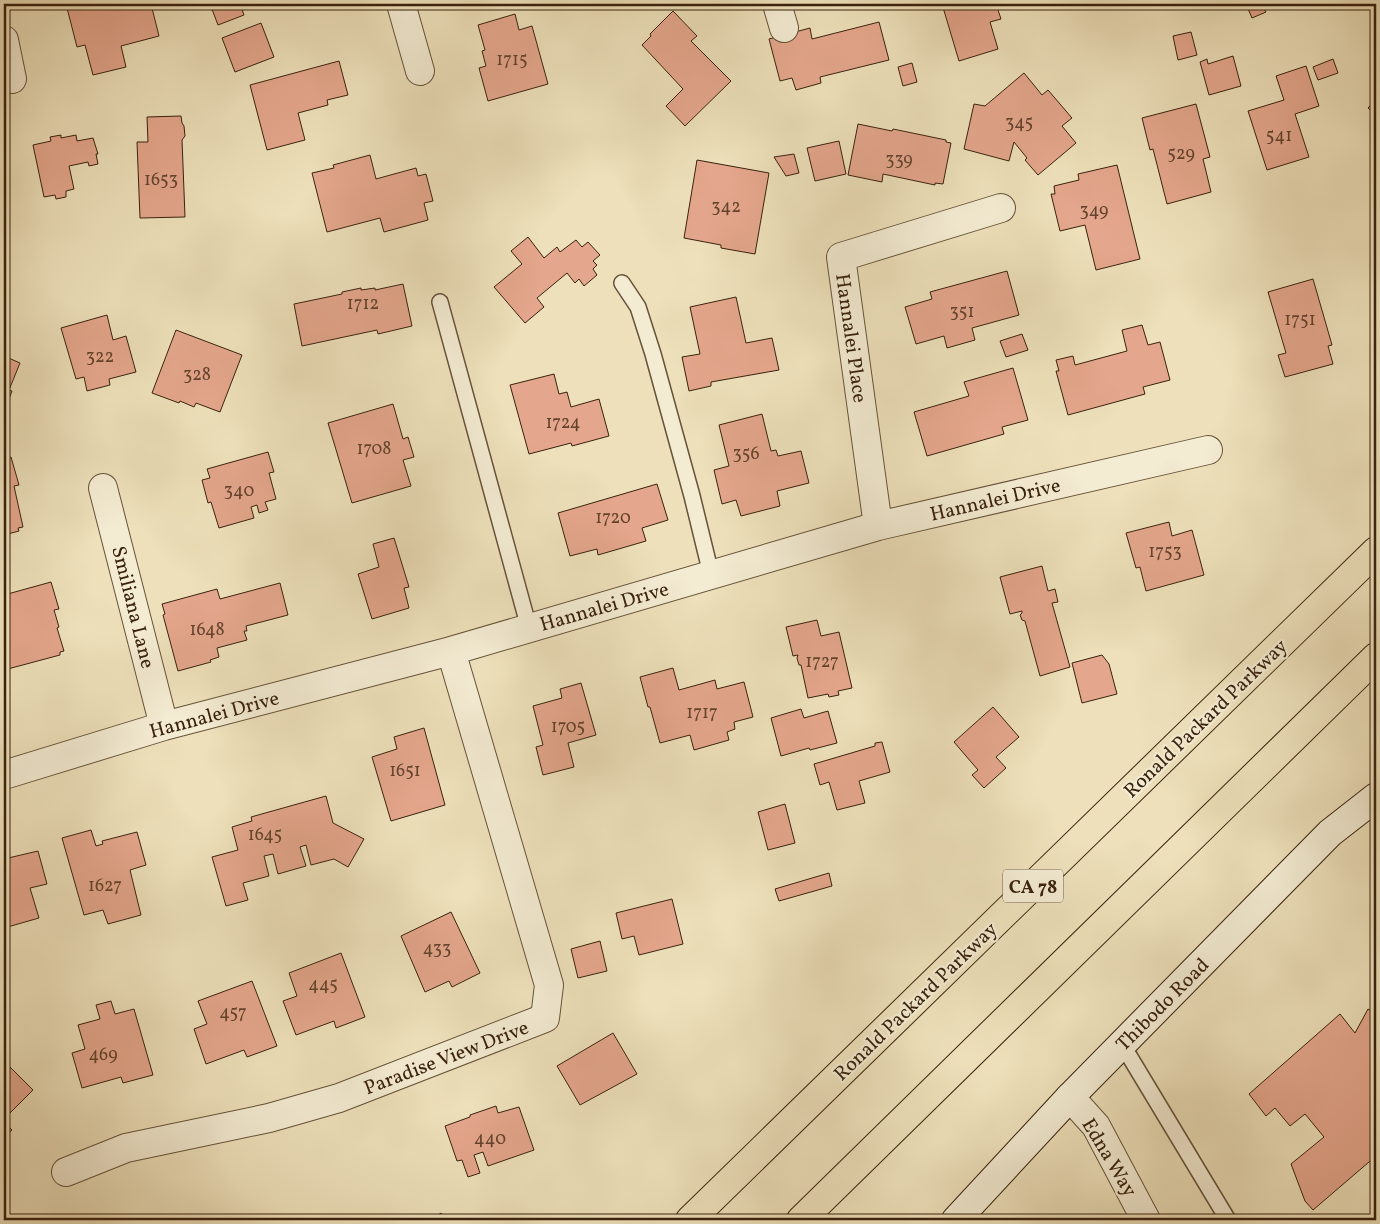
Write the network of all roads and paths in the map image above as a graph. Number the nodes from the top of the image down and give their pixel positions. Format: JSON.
{"nodes":[{"id":1,"x":401,"y":4,"type":"edge"},
{"id":2,"x":4,"y":40,"type":"edge"},
{"id":3,"x":420,"y":71,"type":"dead end"},
{"id":4,"x":12,"y":79,"type":"dead end"},
{"id":5,"x":1001,"y":208,"type":"dead end"},
{"id":6,"x":622,"y":283,"type":"dead end"},
{"id":7,"x":440,"y":302,"type":"dead end"},
{"id":8,"x":1208,"y":450,"type":"dead end"},
{"id":9,"x":104,"y":488,"type":"dead end"},
{"id":10,"x":878,"y":526,"type":"junction"},
{"id":11,"x":1376,"y":551,"type":"edge"},
{"id":12,"x":711,"y":574,"type":"junction"},
{"id":13,"x":529,"y":628,"type":"junction"},
{"id":14,"x":451,"y":651,"type":"junction"},
{"id":15,"x":1376,"y":657,"type":"edge"},
{"id":16,"x":164,"y":726,"type":"junction"},
{"id":17,"x":4,"y":775,"type":"edge"},
{"id":18,"x":1376,"y":797,"type":"edge"},
{"id":19,"x":1122,"y":1044,"type":"junction"},
{"id":20,"x":1070,"y":1097,"type":"junction"},
{"id":21,"x":66,"y":1172,"type":"dead end"},
{"id":22,"x":690,"y":1220,"type":"edge"},
{"id":23,"x":801,"y":1220,"type":"edge"},
{"id":24,"x":956,"y":1220,"type":"edge"},
{"id":25,"x":1146,"y":1220,"type":"edge"},
{"id":26,"x":1228,"y":1220,"type":"edge"}],
"edges":[{"from":1,"to":3,"type":"street"},
{"from":2,"to":4,"type":"street"},
{"from":5,"to":10,"type":"street","name":"Hannalei Place"},
{"from":6,"to":12,"type":"lane"},
{"from":7,"to":13,"type":"lane"},
{"from":8,"to":10,"type":"street","name":"Hannalei Drive"},
{"from":9,"to":16,"type":"street","name":"Smiliana Lane"},
{"from":10,"to":12,"type":"street","name":"Hannalei Drive"},
{"from":11,"to":22,"type":"highway","name":"Ronald Packard Parkway","number":"CA 78"},
{"from":12,"to":13,"type":"street","name":"Hannalei Drive"},
{"from":13,"to":14,"type":"street","name":"Hannalei Drive"},
{"from":14,"to":16,"type":"street","name":"Hannalei Drive"},
{"from":14,"to":21,"type":"street","name":"Paradise View Drive"},
{"from":15,"to":23,"type":"highway"},
{"from":16,"to":17,"type":"street","name":"Hannalei Drive"},
{"from":18,"to":19,"type":"street","name":"Thibodo Road"},
{"from":19,"to":20,"type":"street","name":"Thibodo Road"},
{"from":19,"to":26,"type":"lane"},
{"from":20,"to":24,"type":"street","name":"Thibodo Road"},
{"from":20,"to":25,"type":"street","name":"Edna Way"}]}
